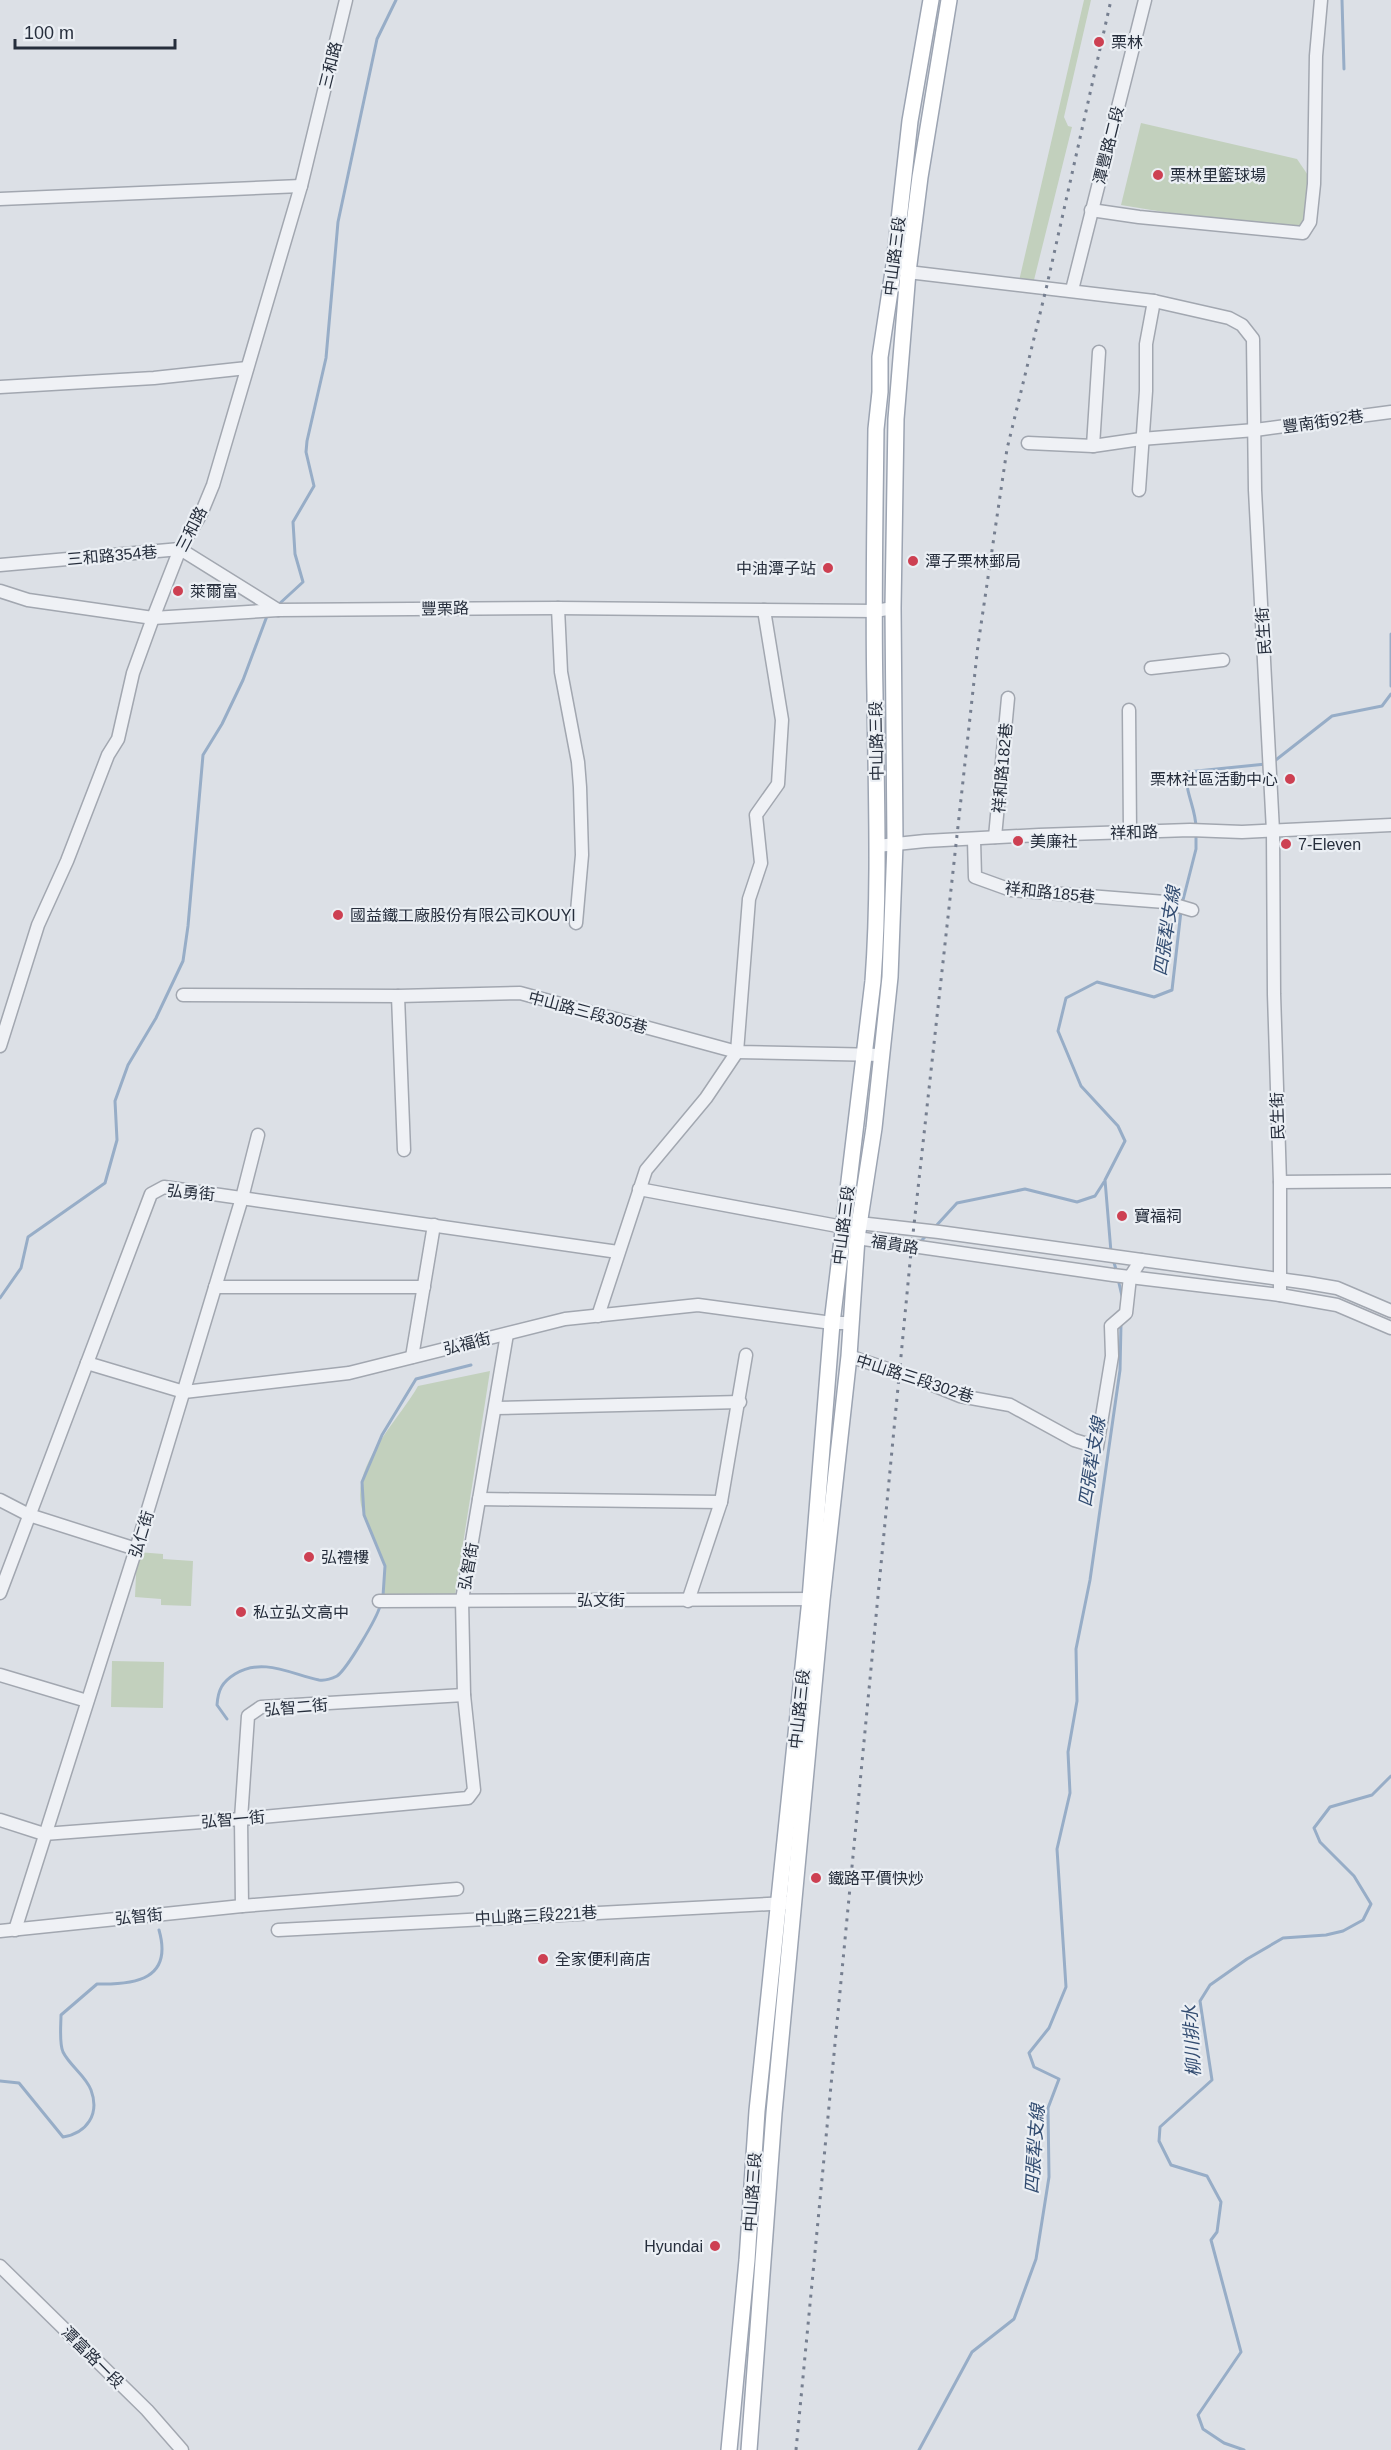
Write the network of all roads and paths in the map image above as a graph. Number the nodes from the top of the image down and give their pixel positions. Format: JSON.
{"nodes":[{"id":1,"x":346,"y":0,"type":"edge"},
{"id":2,"x":931,"y":0,"type":"edge"},
{"id":3,"x":949,"y":0,"type":"edge"},
{"id":4,"x":1146,"y":0,"type":"edge"},
{"id":5,"x":1321,"y":0,"type":"edge"},
{"id":6,"x":301,"y":186,"type":"junction"},
{"id":7,"x":0,"y":199,"type":"edge"},
{"id":8,"x":1091,"y":210,"type":"junction"},
{"id":9,"x":901,"y":268,"type":"junction"},
{"id":10,"x":1072,"y":290,"type":"junction"},
{"id":11,"x":1154,"y":301,"type":"junction"},
{"id":12,"x":1099,"y":352,"type":"dead end"},
{"id":13,"x":247,"y":368,"type":"junction"},
{"id":14,"x":0,"y":387,"type":"edge"},
{"id":15,"x":1391,"y":412,"type":"edge"},
{"id":16,"x":1255,"y":430,"type":"junction"},
{"id":17,"x":1141,"y":439,"type":"junction"},
{"id":18,"x":1028,"y":443,"type":"dead end"},
{"id":19,"x":1093,"y":446,"type":"junction"},
{"id":20,"x":1139,"y":490,"type":"dead end"},
{"id":21,"x":180,"y":549,"type":"junction"},
{"id":22,"x":0,"y":565,"type":"edge"},
{"id":23,"x":0,"y":591,"type":"edge"},
{"id":24,"x":558,"y":608,"type":"junction"},
{"id":25,"x":893,"y":608,"type":"junction"},
{"id":26,"x":278,"y":610,"type":"junction"},
{"id":27,"x":764,"y":610,"type":"junction"},
{"id":28,"x":874,"y":611,"type":"junction"},
{"id":29,"x":153,"y":618,"type":"junction"},
{"id":30,"x":1223,"y":660,"type":"dead end"},
{"id":31,"x":1151,"y":668,"type":"dead end"},
{"id":32,"x":1008,"y":698,"type":"dead end"},
{"id":33,"x":1129,"y":710,"type":"dead end"},
{"id":34,"x":1391,"y":825,"type":"edge"},
{"id":35,"x":1273,"y":831,"type":"junction"},
{"id":36,"x":1130,"y":832,"type":"junction"},
{"id":37,"x":995,"y":837,"type":"junction"},
{"id":38,"x":974,"y":840,"type":"junction"},
{"id":39,"x":895,"y":844,"type":"junction"},
{"id":40,"x":878,"y":846,"type":"junction"},
{"id":41,"x":1186,"y":908,"type":"dead end"},
{"id":42,"x":576,"y":923,"type":"dead end"},
{"id":43,"x":183,"y":995,"type":"dead end"},
{"id":44,"x":398,"y":996,"type":"junction"},
{"id":45,"x":0,"y":1046,"type":"edge"},
{"id":46,"x":737,"y":1052,"type":"junction"},
{"id":47,"x":863,"y":1053,"type":"junction"},
{"id":48,"x":882,"y":1055,"type":"junction"},
{"id":49,"x":258,"y":1135,"type":"dead end"},
{"id":50,"x":404,"y":1150,"type":"dead end"},
{"id":51,"x":1391,"y":1181,"type":"edge"},
{"id":52,"x":1280,"y":1182,"type":"junction"},
{"id":53,"x":639,"y":1189,"type":"junction"},
{"id":54,"x":242,"y":1198,"type":"junction"},
{"id":55,"x":434,"y":1226,"type":"junction"},
{"id":56,"x":843,"y":1227,"type":"junction"},
{"id":57,"x":858,"y":1231,"type":"junction"},
{"id":58,"x":618,"y":1252,"type":"junction"},
{"id":59,"x":1141,"y":1260,"type":"junction"},
{"id":60,"x":1130,"y":1277,"type":"junction"},
{"id":61,"x":1281,"y":1280,"type":"junction"},
{"id":62,"x":215,"y":1287,"type":"junction"},
{"id":63,"x":424,"y":1287,"type":"junction"},
{"id":64,"x":1280,"y":1295,"type":"junction"},
{"id":65,"x":1391,"y":1311,"type":"edge"},
{"id":66,"x":598,"y":1316,"type":"junction"},
{"id":67,"x":832,"y":1323,"type":"junction"},
{"id":68,"x":852,"y":1323,"type":"junction"},
{"id":69,"x":1391,"y":1328,"type":"edge"},
{"id":70,"x":507,"y":1334,"type":"junction"},
{"id":71,"x":746,"y":1355,"type":"dead end"},
{"id":72,"x":849,"y":1356,"type":"junction"},
{"id":73,"x":412,"y":1357,"type":"junction"},
{"id":74,"x":87,"y":1363,"type":"junction"},
{"id":75,"x":184,"y":1392,"type":"junction"},
{"id":76,"x":740,"y":1402,"type":"junction"},
{"id":77,"x":495,"y":1408,"type":"junction"},
{"id":78,"x":479,"y":1499,"type":"junction"},
{"id":79,"x":0,"y":1500,"type":"edge"},
{"id":80,"x":722,"y":1502,"type":"junction"},
{"id":81,"x":29,"y":1515,"type":"junction"},
{"id":82,"x":136,"y":1549,"type":"junction"},
{"id":83,"x":0,"y":1593,"type":"edge"},
{"id":84,"x":816,"y":1599,"type":"junction"},
{"id":85,"x":462,"y":1600,"type":"junction"},
{"id":86,"x":379,"y":1601,"type":"dead end"},
{"id":87,"x":688,"y":1601,"type":"junction"},
{"id":88,"x":0,"y":1675,"type":"edge"},
{"id":89,"x":464,"y":1695,"type":"junction"},
{"id":90,"x":87,"y":1701,"type":"junction"},
{"id":91,"x":468,"y":1798,"type":"joint"},
{"id":92,"x":241,"y":1819,"type":"junction"},
{"id":93,"x":0,"y":1820,"type":"edge"},
{"id":94,"x":44,"y":1834,"type":"junction"},
{"id":95,"x":458,"y":1889,"type":"dead end"},
{"id":96,"x":795,"y":1902,"type":"junction"},
{"id":97,"x":777,"y":1903,"type":"junction"},
{"id":98,"x":242,"y":1906,"type":"junction"},
{"id":99,"x":15,"y":1930,"type":"junction"},
{"id":100,"x":278,"y":1930,"type":"dead end"},
{"id":101,"x":0,"y":1931,"type":"edge"},
{"id":102,"x":0,"y":2266,"type":"edge"},
{"id":103,"x":182,"y":2450,"type":"edge"},
{"id":104,"x":729,"y":2450,"type":"edge"},
{"id":105,"x":749,"y":2450,"type":"edge"}],
"edges":[{"from":1,"to":6,"type":"street","name":"三和路"},
{"from":2,"to":9,"type":"main road","name":"中山路三段"},
{"from":3,"to":9,"type":"main road","name":"中山路三段"},
{"from":4,"to":8,"type":"street","name":"潭豐路二段"},
{"from":5,"to":8,"type":"street"},
{"from":6,"to":7,"type":"street"},
{"from":6,"to":13,"type":"street","name":"三和路"},
{"from":8,"to":10,"type":"street","name":"潭豐路二段"},
{"from":9,"to":10,"type":"street","name":"民生街"},
{"from":9,"to":25,"type":"main road","name":"中山路三段"},
{"from":9,"to":28,"type":"main road","name":"中山路三段"},
{"from":10,"to":11,"type":"street","name":"民生街"},
{"from":11,"to":16,"type":"street","name":"民生街"},
{"from":11,"to":17,"type":"street"},
{"from":12,"to":19,"type":"street"},
{"from":13,"to":14,"type":"street"},
{"from":13,"to":21,"type":"street","name":"三和路"},
{"from":15,"to":16,"type":"street","name":"豐南街92巷"},
{"from":16,"to":17,"type":"street","name":"豐南街92巷"},
{"from":16,"to":35,"type":"street","name":"民生街"},
{"from":17,"to":19,"type":"street","name":"豐南街92巷"},
{"from":17,"to":20,"type":"street"},
{"from":18,"to":19,"type":"street","name":"豐南街92巷"},
{"from":21,"to":22,"type":"street","name":"三和路354巷"},
{"from":21,"to":26,"type":"street","name":"三和路354巷"},
{"from":21,"to":29,"type":"street","name":"三和路"},
{"from":23,"to":29,"type":"street","name":"豐栗路"},
{"from":24,"to":26,"type":"street","name":"豐栗路"},
{"from":24,"to":27,"type":"street","name":"豐栗路"},
{"from":24,"to":42,"type":"street"},
{"from":25,"to":28,"type":"street","name":"豐栗路"},
{"from":25,"to":39,"type":"main road","name":"中山路三段"},
{"from":26,"to":29,"type":"street","name":"豐栗路"},
{"from":27,"to":28,"type":"street","name":"豐栗路"},
{"from":27,"to":46,"type":"street"},
{"from":28,"to":40,"type":"main road","name":"中山路三段"},
{"from":29,"to":45,"type":"street","name":"三和路"},
{"from":30,"to":31,"type":"street"},
{"from":32,"to":37,"type":"street","name":"祥和路182巷"},
{"from":33,"to":36,"type":"street"},
{"from":34,"to":35,"type":"street","name":"祥和路"},
{"from":35,"to":36,"type":"street","name":"祥和路"},
{"from":35,"to":52,"type":"street","name":"民生街"},
{"from":36,"to":37,"type":"street","name":"祥和路"},
{"from":37,"to":38,"type":"street","name":"祥和路"},
{"from":38,"to":39,"type":"street","name":"祥和路"},
{"from":38,"to":41,"type":"street","name":"祥和路185巷"},
{"from":39,"to":40,"type":"street","name":"祥和路"},
{"from":39,"to":48,"type":"main road","name":"中山路三段"},
{"from":40,"to":47,"type":"main road","name":"中山路三段"},
{"from":43,"to":44,"type":"street","name":"中山路三段305巷"},
{"from":44,"to":46,"type":"street","name":"中山路三段305巷"},
{"from":44,"to":50,"type":"street"},
{"from":46,"to":47,"type":"street","name":"中山路三段305巷"},
{"from":46,"to":53,"type":"street"},
{"from":47,"to":48,"type":"street","name":"中山路三段305巷"},
{"from":47,"to":56,"type":"main road","name":"中山路三段"},
{"from":48,"to":57,"type":"main road","name":"中山路三段"},
{"from":49,"to":54,"type":"street","name":"弘仁街"},
{"from":51,"to":52,"type":"street"},
{"from":52,"to":61,"type":"street","name":"民生街"},
{"from":53,"to":56,"type":"street"},
{"from":53,"to":58,"type":"street"},
{"from":54,"to":55,"type":"street","name":"弘勇街"},
{"from":54,"to":62,"type":"street","name":"弘仁街"},
{"from":54,"to":74,"type":"street","name":"弘勇街"},
{"from":55,"to":58,"type":"street","name":"弘勇街"},
{"from":55,"to":63,"type":"street"},
{"from":56,"to":57,"type":"street","name":"福貴路"},
{"from":56,"to":67,"type":"main road","name":"中山路三段"},
{"from":57,"to":59,"type":"street","name":"福貴路"},
{"from":57,"to":60,"type":"street","name":"福貴路"},
{"from":57,"to":68,"type":"main road","name":"中山路三段"},
{"from":58,"to":66,"type":"street"},
{"from":59,"to":60,"type":"street","name":"中山路三段302巷"},
{"from":59,"to":61,"type":"street","name":"福貴路"},
{"from":60,"to":64,"type":"street","name":"福貴路"},
{"from":60,"to":72,"type":"street","name":"中山路三段302巷"},
{"from":61,"to":64,"type":"street","name":"民生街"},
{"from":61,"to":65,"type":"street","name":"福貴路"},
{"from":62,"to":63,"type":"street"},
{"from":62,"to":75,"type":"street","name":"弘仁街"},
{"from":63,"to":73,"type":"street"},
{"from":64,"to":69,"type":"street","name":"福貴路"},
{"from":66,"to":67,"type":"street","name":"弘福街"},
{"from":66,"to":70,"type":"street","name":"弘福街"},
{"from":67,"to":68,"type":"street","name":"弘福街"},
{"from":67,"to":84,"type":"main road","name":"中山路三段"},
{"from":68,"to":72,"type":"main road","name":"中山路三段"},
{"from":70,"to":73,"type":"street","name":"弘福街"},
{"from":70,"to":77,"type":"street","name":"弘智街"},
{"from":71,"to":76,"type":"street"},
{"from":72,"to":84,"type":"main road","name":"中山路三段"},
{"from":73,"to":75,"type":"street","name":"弘福街"},
{"from":74,"to":75,"type":"street","name":"弘福街"},
{"from":74,"to":81,"type":"street","name":"弘勇街"},
{"from":75,"to":82,"type":"street","name":"弘仁街"},
{"from":76,"to":77,"type":"street"},
{"from":76,"to":80,"type":"street"},
{"from":77,"to":78,"type":"street","name":"弘智街"},
{"from":78,"to":80,"type":"street"},
{"from":78,"to":85,"type":"street","name":"弘智街"},
{"from":79,"to":81,"type":"street"},
{"from":80,"to":87,"type":"street"},
{"from":81,"to":82,"type":"street"},
{"from":81,"to":83,"type":"street","name":"弘勇街"},
{"from":82,"to":90,"type":"street","name":"弘仁街"},
{"from":84,"to":87,"type":"street","name":"弘文街"},
{"from":84,"to":96,"type":"main road","name":"中山路三段"},
{"from":84,"to":97,"type":"main road","name":"中山路三段"},
{"from":85,"to":86,"type":"street","name":"弘文街"},
{"from":85,"to":87,"type":"street","name":"弘文街"},
{"from":85,"to":89,"type":"street","name":"弘智街"},
{"from":88,"to":90,"type":"street"},
{"from":89,"to":91,"type":"street","name":"弘智街"},
{"from":89,"to":92,"type":"street","name":"弘智二街"},
{"from":90,"to":94,"type":"street","name":"弘仁街"},
{"from":91,"to":92,"type":"street","name":"弘智一街"},
{"from":92,"to":94,"type":"street","name":"弘智一街"},
{"from":92,"to":98,"type":"street","name":"弘智二街"},
{"from":93,"to":94,"type":"street","name":"弘智一街"},
{"from":94,"to":99,"type":"street","name":"弘仁街"},
{"from":95,"to":98,"type":"street","name":"弘智街"},
{"from":96,"to":97,"type":"street","name":"中山路三段221巷"},
{"from":96,"to":105,"type":"main road","name":"中山路三段"},
{"from":97,"to":100,"type":"street","name":"中山路三段221巷"},
{"from":97,"to":104,"type":"main road","name":"中山路三段"},
{"from":98,"to":99,"type":"street","name":"弘智街"},
{"from":99,"to":101,"type":"street","name":"弘智街"},
{"from":102,"to":103,"type":"street","name":"潭富路一段"}]}
